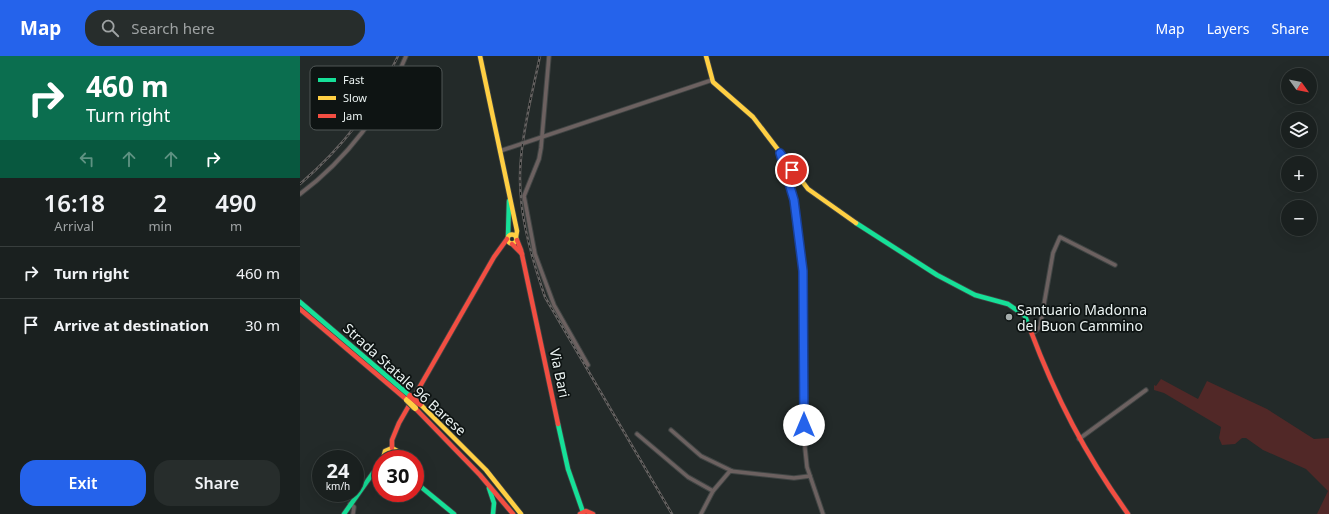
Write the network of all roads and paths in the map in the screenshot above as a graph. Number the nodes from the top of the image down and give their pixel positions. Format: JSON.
{"nodes":[{"id":1,"x":406,"y":56,"type":"edge"},
{"id":2,"x":480,"y":56,"type":"edge"},
{"id":3,"x":549,"y":56,"type":"edge"},
{"id":4,"x":706,"y":56,"type":"edge"},
{"id":5,"x":401,"y":66,"type":"edge"},
{"id":6,"x":712,"y":80,"type":"junction"},
{"id":7,"x":363,"y":130,"type":"edge"},
{"id":8,"x":542,"y":138,"type":"junction"},
{"id":9,"x":500,"y":151,"type":"junction"},
{"id":10,"x":780,"y":153,"type":"junction"},
{"id":11,"x":300,"y":194,"type":"edge"},
{"id":12,"x":510,"y":198,"type":"junction"},
{"id":13,"x":512,"y":240,"type":"junction"},
{"id":14,"x":1115,"y":265,"type":"dead end"},
{"id":15,"x":300,"y":302,"type":"edge"},
{"id":16,"x":300,"y":309,"type":"edge"},
{"id":17,"x":1032,"y":334,"type":"junction"},
{"id":18,"x":588,"y":365,"type":"dead end"},
{"id":19,"x":1146,"y":390,"type":"dead end"},
{"id":20,"x":408,"y":398,"type":"junction"},
{"id":21,"x":417,"y":406,"type":"junction"},
{"id":22,"x":671,"y":430,"type":"dead end"},
{"id":23,"x":638,"y":434,"type":"dead end"},
{"id":24,"x":1079,"y":439,"type":"junction"},
{"id":25,"x":392,"y":448,"type":"junction"},
{"id":26,"x":387,"y":450,"type":"edge"},
{"id":27,"x":396,"y":450,"type":"edge"},
{"id":28,"x":732,"y":470,"type":"junction"},
{"id":29,"x":372,"y":473,"type":"edge"},
{"id":30,"x":480,"y":475,"type":"junction"},
{"id":31,"x":810,"y":476,"type":"junction"},
{"id":32,"x":424,"y":490,"type":"edge"},
{"id":33,"x":713,"y":491,"type":"junction"},
{"id":34,"x":350,"y":504,"type":"junction"},
{"id":35,"x":581,"y":513,"type":"edge"},
{"id":36,"x":344,"y":514,"type":"edge"},
{"id":37,"x":353,"y":514,"type":"edge"},
{"id":38,"x":454,"y":514,"type":"edge"},
{"id":39,"x":493,"y":514,"type":"edge"},
{"id":40,"x":513,"y":514,"type":"edge"},
{"id":41,"x":521,"y":514,"type":"edge"},
{"id":42,"x":593,"y":514,"type":"edge"},
{"id":43,"x":700,"y":514,"type":"edge"},
{"id":44,"x":823,"y":514,"type":"edge"},
{"id":45,"x":1128,"y":514,"type":"edge"}],
"edges":[{"from":1,"to":5,"type":"street"},
{"from":2,"to":9,"type":"main road"},
{"from":3,"to":8,"type":"street"},
{"from":4,"to":6,"type":"main road"},
{"from":6,"to":8,"type":"street"},
{"from":6,"to":10,"type":"main road"},
{"from":7,"to":11,"type":"street"},
{"from":8,"to":9,"type":"street"},
{"from":8,"to":18,"type":"street"},
{"from":9,"to":12,"type":"main road"},
{"from":10,"to":17,"type":"main road"},
{"from":10,"to":31,"type":"street"},
{"from":12,"to":13,"type":"main road"},
{"from":12,"to":13,"type":"main road"},
{"from":13,"to":25,"type":"main road"},
{"from":13,"to":35,"type":"main road","name":"Via Bari"},
{"from":14,"to":17,"type":"street"},
{"from":15,"to":20,"type":"main road","name":"Strada Statale 96 Barese"},
{"from":16,"to":20,"type":"main road","name":"Strada Statale 96 Barese"},
{"from":17,"to":24,"type":"main road"},
{"from":19,"to":24,"type":"street"},
{"from":20,"to":21,"type":"main road","name":"Strada Statale 96 Barese","bridge":true},
{"from":21,"to":30,"type":"main road","name":"Strada Statale 96 Barese"},
{"from":21,"to":41,"type":"main road","name":"Strada Statale 96 Barese"},
{"from":22,"to":28,"type":"street"},
{"from":23,"to":33,"type":"street"},
{"from":24,"to":45,"type":"main road"},
{"from":25,"to":26,"type":"main road"},
{"from":25,"to":27,"type":"main road"},
{"from":28,"to":31,"type":"street"},
{"from":28,"to":33,"type":"street"},
{"from":29,"to":34,"type":"main road"},
{"from":30,"to":39,"type":"main road"},
{"from":30,"to":40,"type":"main road","name":"Strada Statale 96 Barese"},
{"from":31,"to":44,"type":"street"},
{"from":32,"to":38,"type":"main road"},
{"from":33,"to":43,"type":"street"},
{"from":34,"to":36,"type":"main road"},
{"from":34,"to":37,"type":"street"},
{"from":35,"to":42,"type":"main road","name":"Via Bari"}]}
